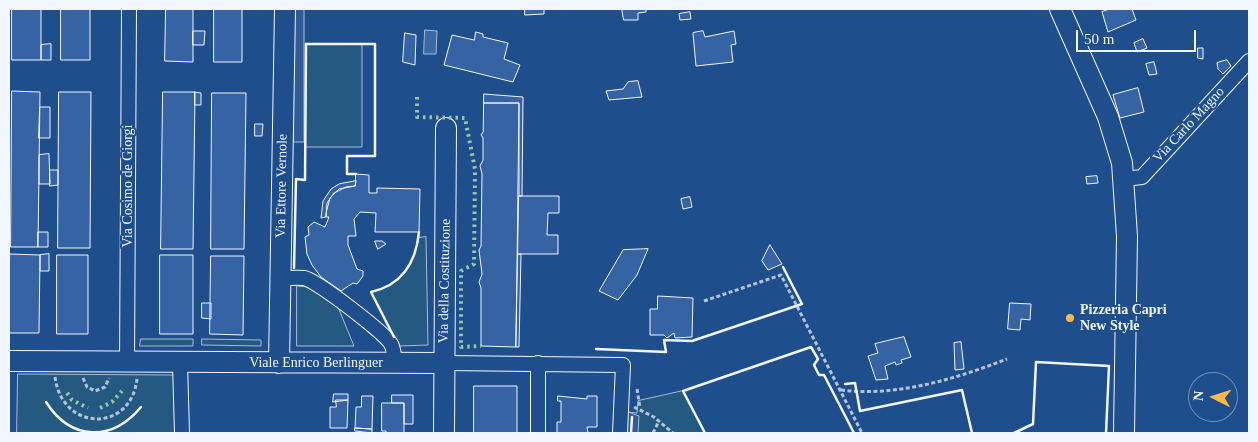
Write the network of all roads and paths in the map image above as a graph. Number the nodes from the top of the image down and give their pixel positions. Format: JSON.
{"nodes":[{"id":1,"x":129,"y":9,"type":"edge"},
{"id":2,"x":286,"y":9,"type":"edge"},
{"id":3,"x":1060,"y":9,"type":"edge"},
{"id":4,"x":1249,"y":61,"type":"edge"},
{"id":5,"x":446,"y":128,"type":"dead end"},
{"id":6,"x":1124,"y":180,"type":"junction"},
{"id":7,"x":280,"y":278,"type":"junction"},
{"id":8,"x":704,"y":301,"type":"dead end"},
{"id":9,"x":1006,"y":359,"type":"dead end"},
{"id":10,"x":9,"y":361,"type":"edge"},
{"id":11,"x":180,"y":363,"type":"junction"},
{"id":12,"x":279,"y":363,"type":"junction"},
{"id":13,"x":395,"y":363,"type":"junction"},
{"id":14,"x":444,"y":363,"type":"junction"},
{"id":15,"x":538,"y":363,"type":"junction"},
{"id":16,"x":132,"y":370,"type":"junction"},
{"id":17,"x":55,"y":377,"type":"dead end"},
{"id":18,"x":83,"y":378,"type":"dead end"},
{"id":19,"x":109,"y":378,"type":"dead end"},
{"id":20,"x":840,"y":390,"type":"junction"},
{"id":21,"x":621,"y":404,"type":"junction"},
{"id":22,"x":659,"y":421,"type":"junction"},
{"id":23,"x":182,"y":433,"type":"edge"},
{"id":24,"x":444,"y":433,"type":"edge"},
{"id":25,"x":538,"y":433,"type":"edge"},
{"id":26,"x":620,"y":433,"type":"edge"},
{"id":27,"x":653,"y":433,"type":"edge"},
{"id":28,"x":673,"y":433,"type":"edge"},
{"id":29,"x":862,"y":433,"type":"edge"},
{"id":30,"x":1124,"y":433,"type":"edge"}],
"edges":[{"from":1,"to":16,"type":"street","name":"Via Cosimo de Giorgi"},
{"from":2,"to":7,"type":"street","name":"Via Ettore Vernole"},
{"from":3,"to":6,"type":"street"},
{"from":4,"to":6,"type":"street","name":"Via Carlo Magno"},
{"from":5,"to":14,"type":"street","name":"Via della Costituzione"},
{"from":6,"to":30,"type":"street"},
{"from":7,"to":12,"type":"street","name":"Via Ettore Vernole"},
{"from":7,"to":13,"type":"street"},
{"from":8,"to":20,"type":"path"},
{"from":9,"to":20,"type":"path"},
{"from":10,"to":16,"type":"street","name":"Viale Enrico Berlinguer"},
{"from":11,"to":12,"type":"street","name":"Viale Enrico Berlinguer"},
{"from":11,"to":16,"type":"street","name":"Viale Enrico Berlinguer"},
{"from":11,"to":23,"type":"street"},
{"from":12,"to":13,"type":"street","name":"Viale Enrico Berlinguer"},
{"from":13,"to":14,"type":"street","name":"Viale Enrico Berlinguer"},
{"from":14,"to":15,"type":"street","name":"Viale Enrico Berlinguer"},
{"from":14,"to":24,"type":"street","name":"Via della Costituzione"},
{"from":15,"to":21,"type":"street","name":"Viale Enrico Berlinguer"},
{"from":15,"to":25,"type":"street"},
{"from":16,"to":17,"type":"path"},
{"from":18,"to":19,"type":"path"},
{"from":20,"to":29,"type":"path"},
{"from":21,"to":22,"type":"path"},
{"from":21,"to":26,"type":"street"},
{"from":22,"to":27,"type":"path"},
{"from":22,"to":28,"type":"path"}]}
